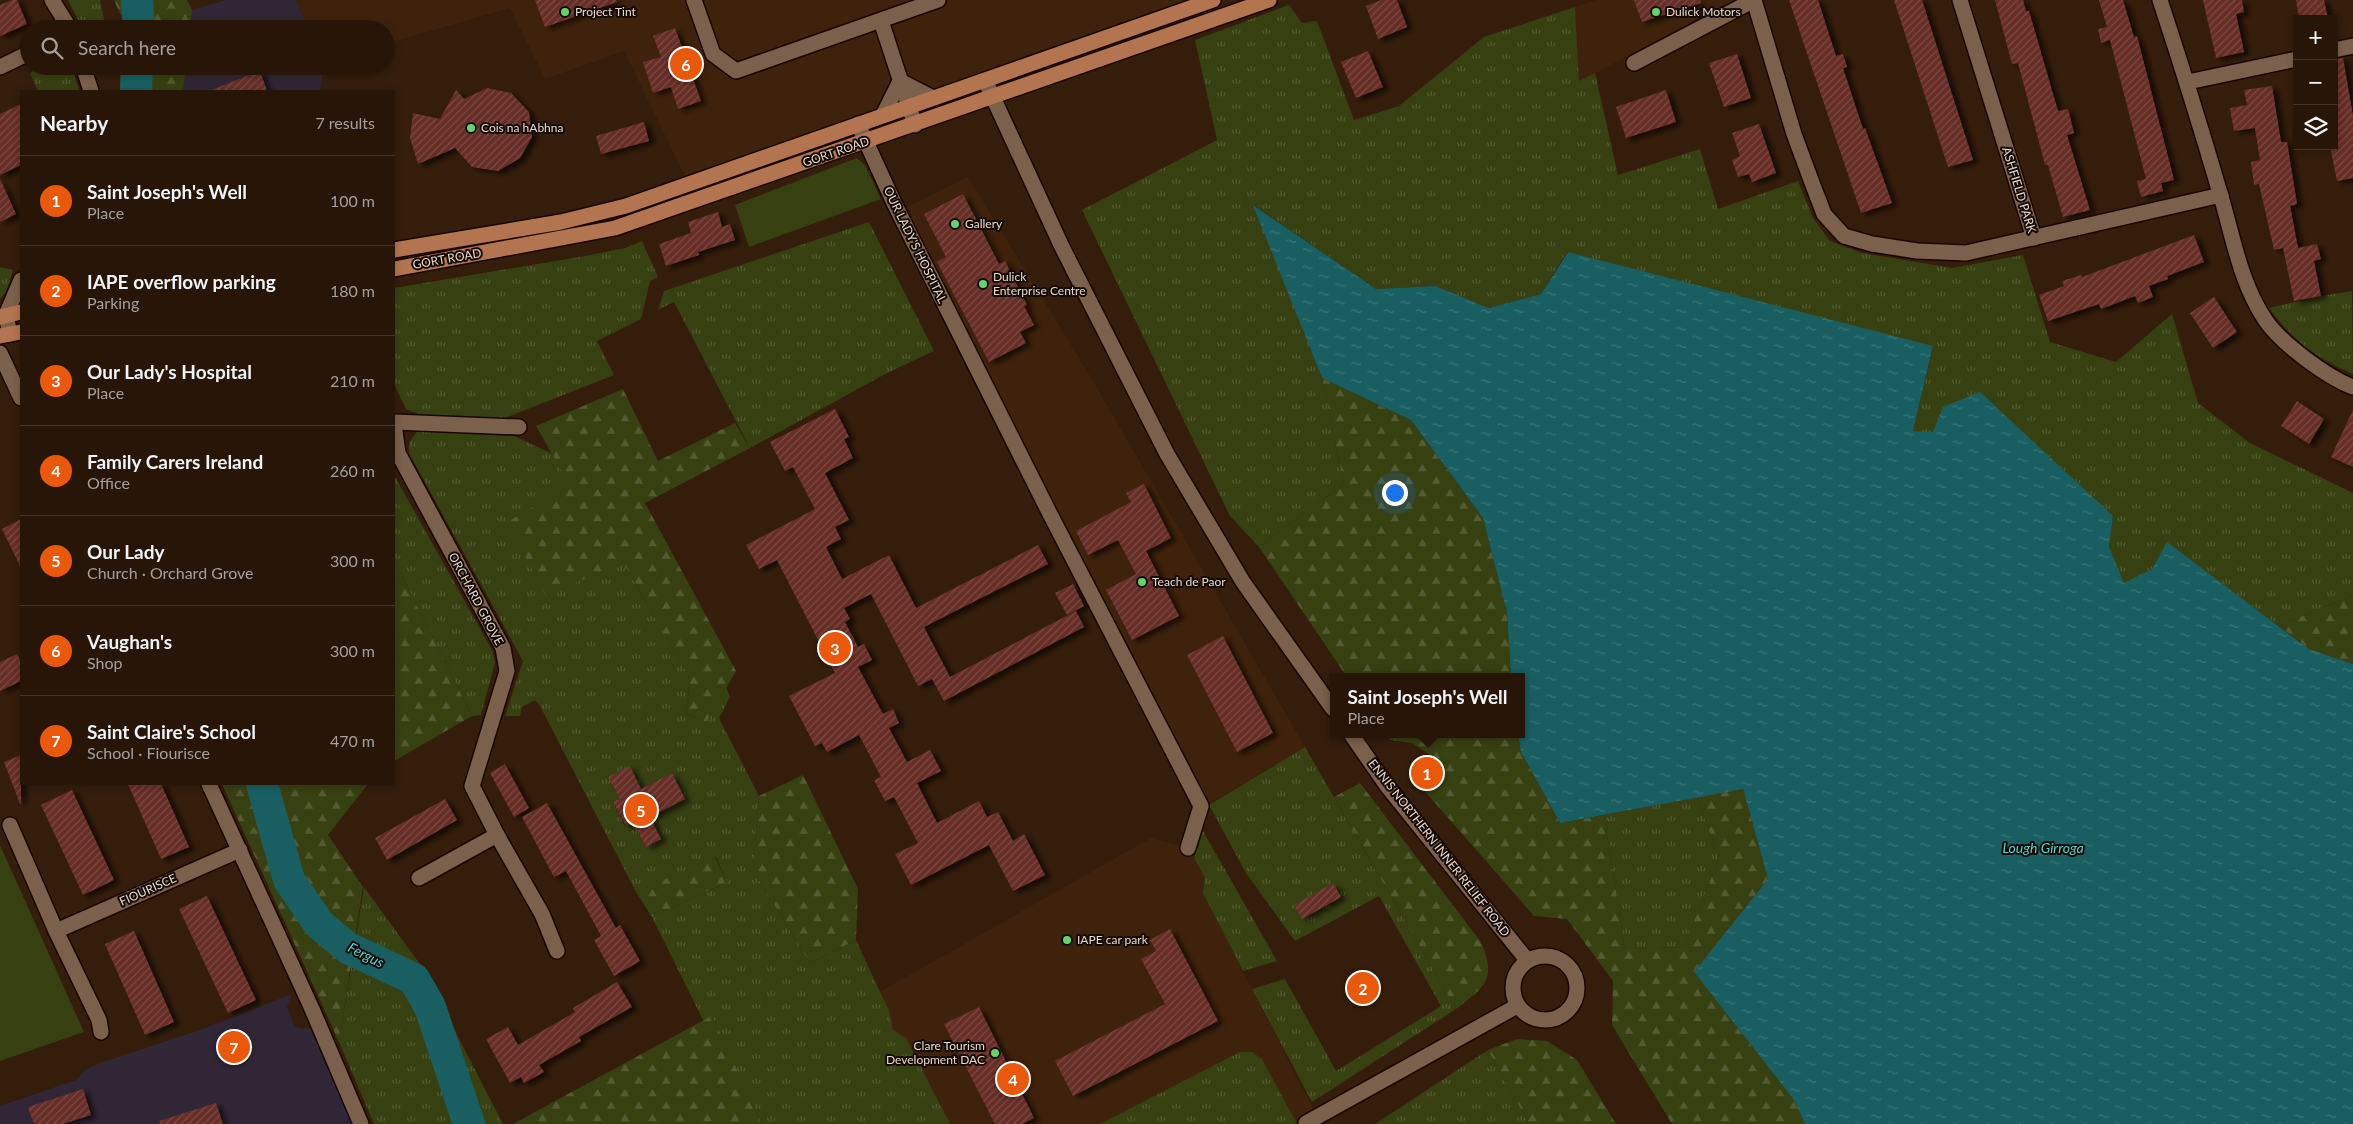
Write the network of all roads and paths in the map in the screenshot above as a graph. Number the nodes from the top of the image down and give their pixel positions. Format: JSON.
{"nodes":[{"id":1,"x":52,"y":0,"type":"edge"},
{"id":2,"x":694,"y":0,"type":"edge"},
{"id":3,"x":938,"y":0,"type":"edge"},
{"id":4,"x":1213,"y":0,"type":"edge"},
{"id":5,"x":1269,"y":0,"type":"edge"},
{"id":6,"x":1754,"y":0,"type":"edge"},
{"id":7,"x":1960,"y":0,"type":"edge"},
{"id":8,"x":2160,"y":0,"type":"edge"},
{"id":9,"x":64,"y":20,"type":"edge"},
{"id":10,"x":881,"y":21,"type":"junction"},
{"id":11,"x":2353,"y":46,"type":"edge"},
{"id":12,"x":2338,"y":49,"type":"edge"},
{"id":13,"x":20,"y":57,"type":"edge"},
{"id":14,"x":2293,"y":59,"type":"edge"},
{"id":15,"x":1634,"y":63,"type":"dead end"},
{"id":16,"x":0,"y":67,"type":"edge"},
{"id":17,"x":86,"y":75,"type":"edge"},
{"id":18,"x":985,"y":80,"type":"junction"},
{"id":19,"x":900,"y":81,"type":"junction"},
{"id":20,"x":2188,"y":82,"type":"junction"},
{"id":21,"x":91,"y":90,"type":"edge"},
{"id":22,"x":934,"y":98,"type":"junction"},
{"id":23,"x":993,"y":98,"type":"junction"},
{"id":24,"x":909,"y":106,"type":"junction"},
{"id":25,"x":883,"y":115,"type":"junction"},
{"id":26,"x":858,"y":124,"type":"junction"},
{"id":27,"x":915,"y":125,"type":"junction"},
{"id":28,"x":866,"y":142,"type":"junction"},
{"id":29,"x":2221,"y":195,"type":"junction"},
{"id":30,"x":2034,"y":238,"type":"junction"},
{"id":31,"x":395,"y":250,"type":"edge"},
{"id":32,"x":395,"y":269,"type":"edge"},
{"id":33,"x":20,"y":282,"type":"edge"},
{"id":34,"x":20,"y":312,"type":"edge"},
{"id":35,"x":3,"y":316,"type":"edge"},
{"id":36,"x":10,"y":334,"type":"edge"},
{"id":37,"x":0,"y":353,"type":"edge"},
{"id":38,"x":2353,"y":387,"type":"edge"},
{"id":39,"x":20,"y":396,"type":"edge"},
{"id":40,"x":395,"y":423,"type":"edge"},
{"id":41,"x":519,"y":427,"type":"dead end"},
{"id":42,"x":395,"y":431,"type":"edge"},
{"id":43,"x":1330,"y":705,"type":"edge"},
{"id":44,"x":1354,"y":738,"type":"edge"},
{"id":45,"x":210,"y":785,"type":"edge"},
{"id":46,"x":10,"y":825,"type":"dead end"},
{"id":47,"x":497,"y":835,"type":"junction"},
{"id":48,"x":1188,"y":848,"type":"dead end"},
{"id":49,"x":240,"y":850,"type":"junction"},
{"id":50,"x":419,"y":878,"type":"dead end"},
{"id":51,"x":56,"y":931,"type":"junction"},
{"id":52,"x":556,"y":951,"type":"dead end"},
{"id":53,"x":1527,"y":960,"type":"junction"},
{"id":54,"x":1517,"y":1006,"type":"junction"},
{"id":55,"x":101,"y":1032,"type":"dead end"},
{"id":56,"x":1306,"y":1123,"type":"dead end"},
{"id":57,"x":360,"y":1124,"type":"edge"}],
"edges":[{"from":1,"to":9,"type":"street"},
{"from":2,"to":10,"type":"street"},
{"from":3,"to":10,"type":"street"},
{"from":4,"to":18,"type":"main road","name":"GORT ROAD"},
{"from":5,"to":23,"type":"main road","name":"GORT ROAD"},
{"from":6,"to":15,"type":"street","name":"ASHFIELD PARK"},
{"from":6,"to":30,"type":"street","name":"ASHFIELD PARK"},
{"from":7,"to":30,"type":"street","name":"ASHFIELD PARK"},
{"from":8,"to":20,"type":"street"},
{"from":10,"to":19,"type":"street"},
{"from":11,"to":12,"type":"street"},
{"from":13,"to":16,"type":"street"},
{"from":14,"to":20,"type":"street"},
{"from":17,"to":21,"type":"street"},
{"from":18,"to":22,"type":"main road","name":"GORT ROAD"},
{"from":18,"to":23,"type":"street"},
{"from":19,"to":22,"type":"street"},
{"from":19,"to":24,"type":"street"},
{"from":19,"to":25,"type":"street"},
{"from":20,"to":29,"type":"street"},
{"from":22,"to":24,"type":"main road","name":"GORT ROAD"},
{"from":23,"to":27,"type":"main road","name":"GORT ROAD"},
{"from":23,"to":43,"type":"street"},
{"from":24,"to":25,"type":"main road","name":"GORT ROAD"},
{"from":24,"to":27,"type":"street"},
{"from":25,"to":26,"type":"main road","name":"GORT ROAD"},
{"from":26,"to":28,"type":"street","name":"OUR LADY'S HOSPITAL"},
{"from":26,"to":31,"type":"main road","name":"GORT ROAD"},
{"from":27,"to":28,"type":"main road","name":"GORT ROAD"},
{"from":28,"to":32,"type":"main road","name":"GORT ROAD"},
{"from":28,"to":48,"type":"street","name":"OUR LADY'S HOSPITAL"},
{"from":29,"to":30,"type":"street"},
{"from":29,"to":38,"type":"street"},
{"from":33,"to":35,"type":"street"},
{"from":34,"to":35,"type":"main road"},
{"from":35,"to":36,"type":"street"},
{"from":37,"to":39,"type":"street"},
{"from":40,"to":41,"type":"street"},
{"from":42,"to":47,"type":"street","name":"ORCHARD GROVE"},
{"from":44,"to":53,"type":"street","name":"ENNIS NORTHERN INNER RELIEF ROAD"},
{"from":45,"to":49,"type":"street"},
{"from":46,"to":51,"type":"street"},
{"from":47,"to":50,"type":"street"},
{"from":47,"to":52,"type":"street","name":"ORCHARD GROVE"},
{"from":49,"to":51,"type":"street","name":"FIOURISCE"},
{"from":49,"to":57,"type":"street"},
{"from":51,"to":55,"type":"street"},
{"from":53,"to":54,"type":"street"},
{"from":53,"to":54,"type":"street"},
{"from":54,"to":56,"type":"street"}]}
